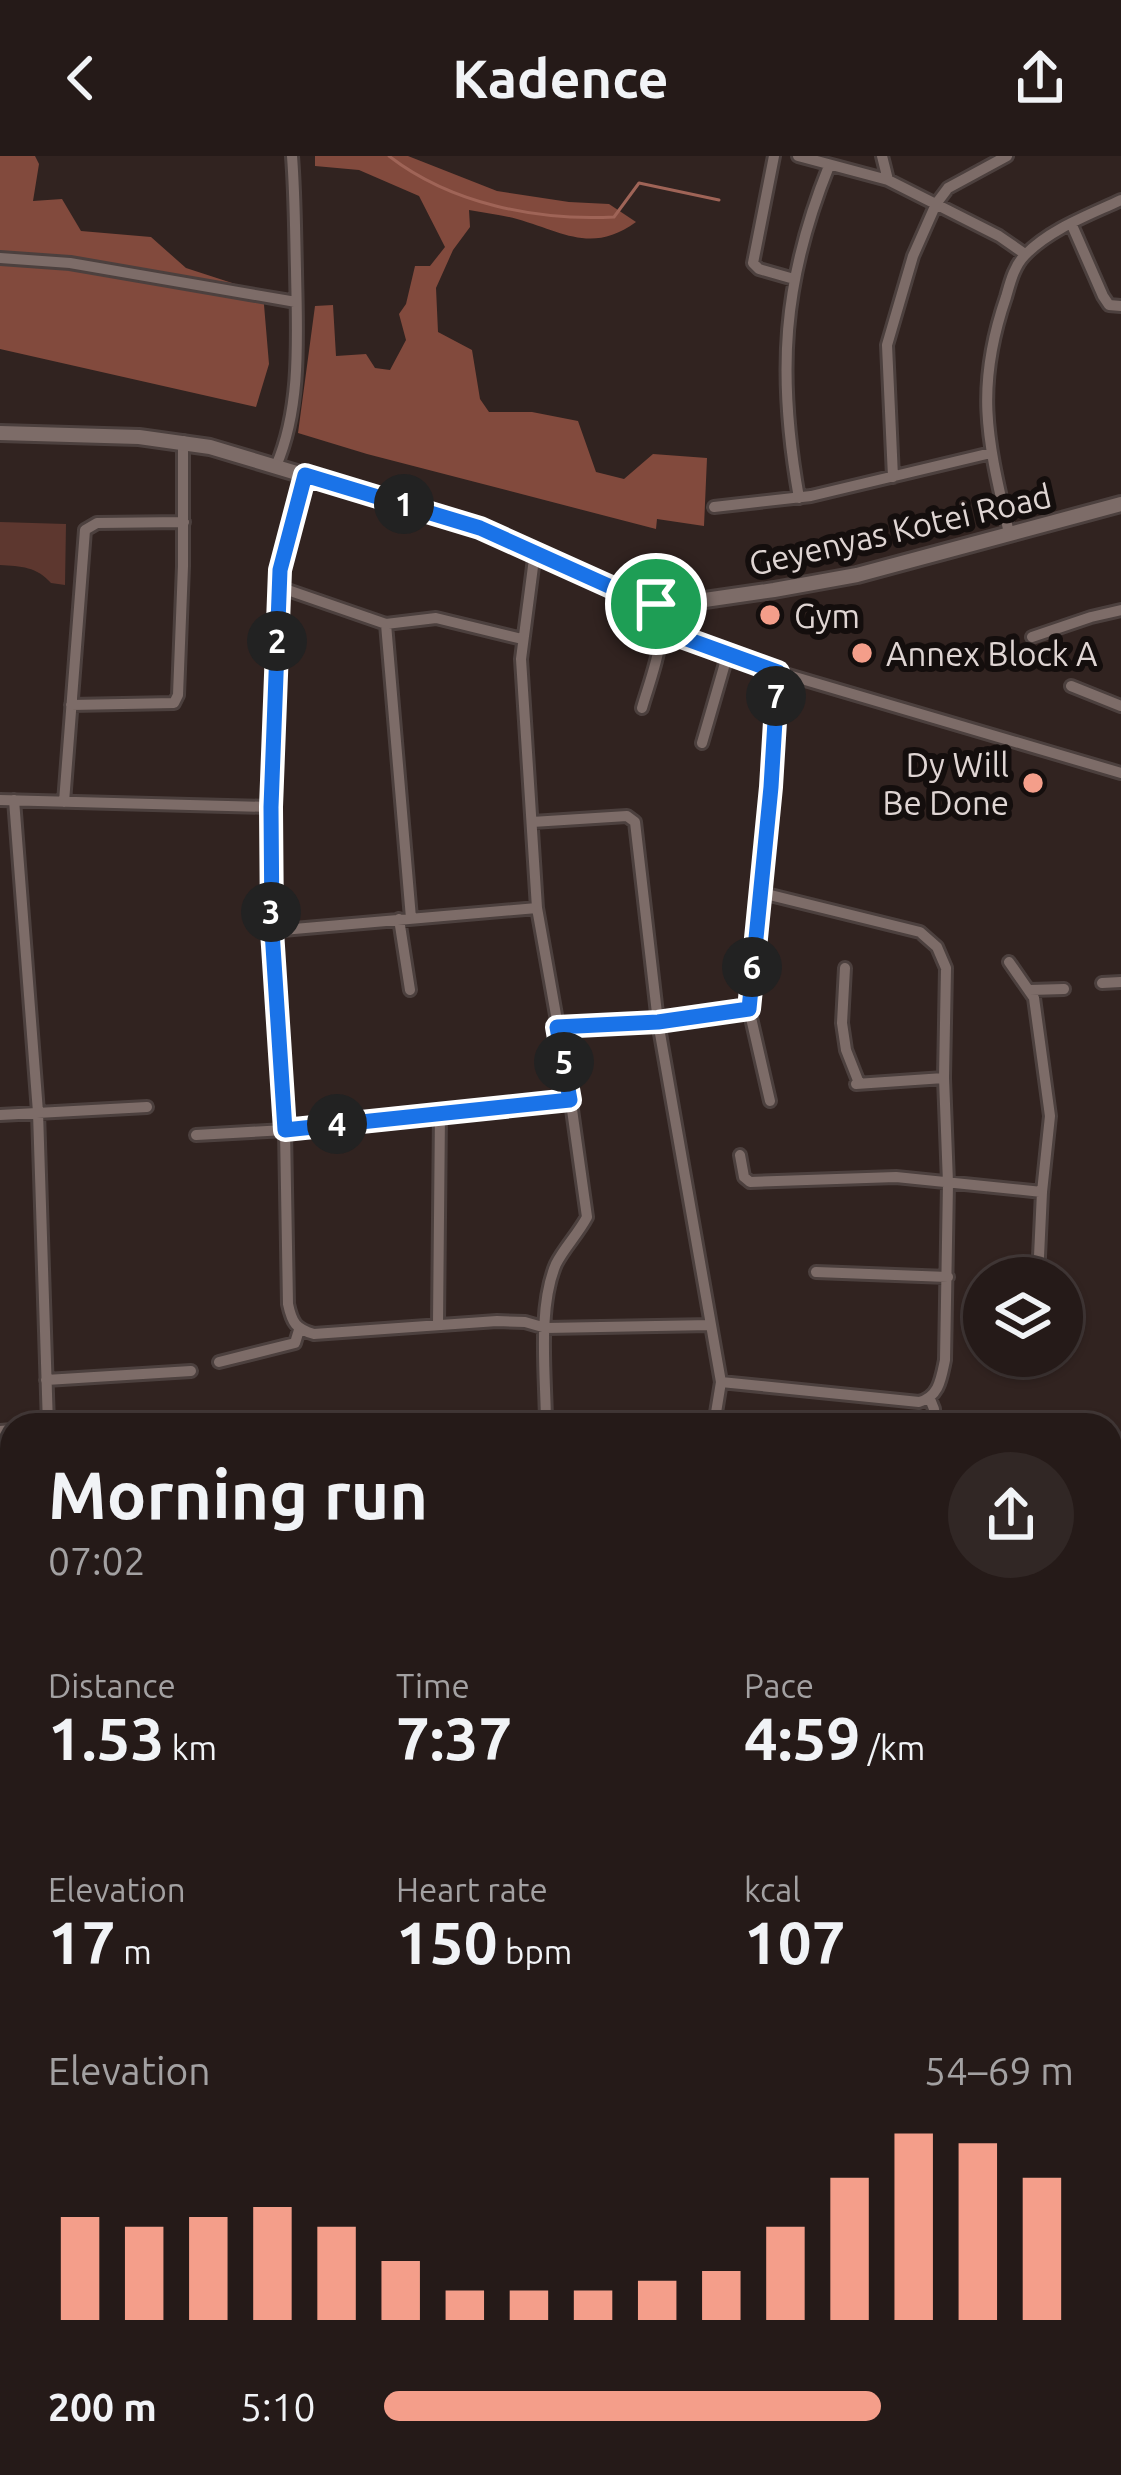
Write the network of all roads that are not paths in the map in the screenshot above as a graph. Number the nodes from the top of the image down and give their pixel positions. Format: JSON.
{"nodes":[{"id":1,"x":292,"y":156,"type":"edge"},
{"id":2,"x":774,"y":156,"type":"edge"},
{"id":3,"x":798,"y":156,"type":"edge"},
{"id":4,"x":881,"y":156,"type":"edge"},
{"id":5,"x":1007,"y":156,"type":"edge"},
{"id":6,"x":829,"y":166,"type":"junction"},
{"id":7,"x":888,"y":180,"type":"junction"},
{"id":8,"x":1121,"y":200,"type":"edge"},
{"id":9,"x":936,"y":204,"type":"junction"},
{"id":10,"x":1070,"y":223,"type":"junction"},
{"id":11,"x":1025,"y":254,"type":"junction"},
{"id":12,"x":0,"y":258,"type":"edge"},
{"id":13,"x":794,"y":279,"type":"junction"},
{"id":14,"x":296,"y":302,"type":"junction"},
{"id":15,"x":1121,"y":306,"type":"edge"},
{"id":16,"x":0,"y":434,"type":"edge"},
{"id":17,"x":183,"y":441,"type":"junction"},
{"id":18,"x":991,"y":453,"type":"junction"},
{"id":19,"x":276,"y":466,"type":"junction"},
{"id":20,"x":305,"y":475,"type":"junction"},
{"id":21,"x":893,"y":477,"type":"junction"},
{"id":22,"x":799,"y":498,"type":"junction"},
{"id":23,"x":1121,"y":504,"type":"edge"},
{"id":24,"x":714,"y":507,"type":"dead end"},
{"id":25,"x":184,"y":522,"type":"junction"},
{"id":26,"x":1009,"y":533,"type":"junction"},
{"id":27,"x":535,"y":551,"type":"junction"},
{"id":28,"x":279,"y":587,"type":"junction"},
{"id":29,"x":656,"y":604,"type":"junction"},
{"id":30,"x":1121,"y":610,"type":"edge"},
{"id":31,"x":386,"y":624,"type":"junction"},
{"id":32,"x":662,"y":630,"type":"junction"},
{"id":33,"x":1032,"y":637,"type":"dead end"},
{"id":34,"x":522,"y":639,"type":"junction"},
{"id":35,"x":728,"y":653,"type":"junction"},
{"id":36,"x":778,"y":672,"type":"junction"},
{"id":37,"x":1071,"y":686,"type":"dead end"},
{"id":38,"x":71,"y":705,"type":"junction"},
{"id":39,"x":1121,"y":706,"type":"edge"},
{"id":40,"x":642,"y":708,"type":"dead end"},
{"id":41,"x":702,"y":743,"type":"dead end"},
{"id":42,"x":1121,"y":773,"type":"edge"},
{"id":43,"x":0,"y":800,"type":"edge"},
{"id":44,"x":14,"y":800,"type":"junction"},
{"id":45,"x":64,"y":802,"type":"junction"},
{"id":46,"x":271,"y":807,"type":"junction"},
{"id":47,"x":532,"y":822,"type":"junction"},
{"id":48,"x":758,"y":892,"type":"junction"},
{"id":49,"x":536,"y":908,"type":"junction"},
{"id":50,"x":405,"y":918,"type":"junction"},
{"id":51,"x":272,"y":931,"type":"junction"},
{"id":52,"x":1009,"y":962,"type":"dead end"},
{"id":53,"x":845,"y":968,"type":"dead end"},
{"id":54,"x":1121,"y":982,"type":"edge"},
{"id":55,"x":1102,"y":983,"type":"dead end"},
{"id":56,"x":1064,"y":988,"type":"dead end"},
{"id":57,"x":410,"y":990,"type":"dead end"},
{"id":58,"x":1030,"y":990,"type":"junction"},
{"id":59,"x":749,"y":1009,"type":"junction"},
{"id":60,"x":658,"y":1022,"type":"junction"},
{"id":61,"x":557,"y":1027,"type":"junction"},
{"id":62,"x":944,"y":1078,"type":"junction"},
{"id":63,"x":570,"y":1100,"type":"junction"},
{"id":64,"x":770,"y":1101,"type":"dead end"},
{"id":65,"x":147,"y":1107,"type":"dead end"},
{"id":66,"x":38,"y":1112,"type":"junction"},
{"id":67,"x":440,"y":1112,"type":"junction"},
{"id":68,"x":0,"y":1115,"type":"edge"},
{"id":69,"x":285,"y":1130,"type":"junction"},
{"id":70,"x":196,"y":1135,"type":"dead end"},
{"id":71,"x":740,"y":1155,"type":"dead end"},
{"id":72,"x":948,"y":1183,"type":"junction"},
{"id":73,"x":1042,"y":1192,"type":"junction"},
{"id":74,"x":1039,"y":1257,"type":"edge"},
{"id":75,"x":816,"y":1272,"type":"dead end"},
{"id":76,"x":948,"y":1277,"type":"junction"},
{"id":77,"x":438,"y":1324,"type":"junction"},
{"id":78,"x":711,"y":1324,"type":"junction"},
{"id":79,"x":546,"y":1328,"type":"junction"},
{"id":80,"x":299,"y":1330,"type":"junction"},
{"id":81,"x":219,"y":1362,"type":"dead end"},
{"id":82,"x":191,"y":1371,"type":"dead end"},
{"id":83,"x":46,"y":1380,"type":"junction"},
{"id":84,"x":721,"y":1382,"type":"junction"},
{"id":85,"x":930,"y":1399,"type":"junction"},
{"id":86,"x":47,"y":1413,"type":"edge"},
{"id":87,"x":546,"y":1413,"type":"edge"},
{"id":88,"x":717,"y":1413,"type":"edge"},
{"id":89,"x":934,"y":1413,"type":"edge"}],
"edges":[{"from":1,"to":14,"type":"street"},
{"from":2,"to":13,"type":"street"},
{"from":3,"to":6,"type":"street"},
{"from":4,"to":7,"type":"street"},
{"from":5,"to":9,"type":"street"},
{"from":6,"to":7,"type":"street"},
{"from":6,"to":13,"type":"street"},
{"from":7,"to":9,"type":"street"},
{"from":8,"to":10,"type":"street"},
{"from":9,"to":11,"type":"street"},
{"from":9,"to":21,"type":"street"},
{"from":10,"to":11,"type":"street"},
{"from":10,"to":15,"type":"street"},
{"from":11,"to":18,"type":"street"},
{"from":12,"to":14,"type":"street"},
{"from":13,"to":22,"type":"street"},
{"from":14,"to":19,"type":"street"},
{"from":16,"to":17,"type":"street","name":"Geyenyas Kotei Road"},
{"from":17,"to":19,"type":"street","name":"Geyenyas Kotei Road"},
{"from":17,"to":25,"type":"street"},
{"from":18,"to":21,"type":"street"},
{"from":18,"to":26,"type":"street"},
{"from":19,"to":20,"type":"street","name":"Geyenyas Kotei Road"},
{"from":20,"to":27,"type":"street","name":"Geyenyas Kotei Road"},
{"from":20,"to":28,"type":"street"},
{"from":21,"to":22,"type":"street"},
{"from":22,"to":24,"type":"street"},
{"from":23,"to":26,"type":"street","name":"Geyenyas Kotei Road"},
{"from":25,"to":38,"type":"street"},
{"from":25,"to":38,"type":"street"},
{"from":26,"to":29,"type":"street","name":"Geyenyas Kotei Road"},
{"from":27,"to":29,"type":"street","name":"Geyenyas Kotei Road"},
{"from":27,"to":34,"type":"street"},
{"from":28,"to":31,"type":"street"},
{"from":28,"to":46,"type":"street"},
{"from":29,"to":32,"type":"street"},
{"from":30,"to":33,"type":"street"},
{"from":31,"to":34,"type":"street"},
{"from":31,"to":50,"type":"street"},
{"from":32,"to":35,"type":"street"},
{"from":32,"to":40,"type":"street"},
{"from":34,"to":47,"type":"street"},
{"from":35,"to":36,"type":"street"},
{"from":35,"to":41,"type":"street"},
{"from":36,"to":42,"type":"street"},
{"from":36,"to":48,"type":"street"},
{"from":37,"to":39,"type":"street"},
{"from":38,"to":45,"type":"street"},
{"from":43,"to":44,"type":"street"},
{"from":44,"to":45,"type":"street"},
{"from":44,"to":66,"type":"street"},
{"from":45,"to":46,"type":"street"},
{"from":46,"to":51,"type":"street"},
{"from":47,"to":49,"type":"street"},
{"from":47,"to":60,"type":"street"},
{"from":48,"to":59,"type":"street"},
{"from":48,"to":62,"type":"street"},
{"from":49,"to":50,"type":"street"},
{"from":49,"to":61,"type":"street"},
{"from":50,"to":51,"type":"street"},
{"from":50,"to":57,"type":"street"},
{"from":51,"to":69,"type":"street"},
{"from":52,"to":58,"type":"street"},
{"from":53,"to":62,"type":"street"},
{"from":54,"to":55,"type":"street"},
{"from":56,"to":58,"type":"street"},
{"from":58,"to":73,"type":"street"},
{"from":59,"to":60,"type":"street"},
{"from":59,"to":64,"type":"street"},
{"from":60,"to":61,"type":"street"},
{"from":60,"to":78,"type":"street"},
{"from":61,"to":63,"type":"street"},
{"from":62,"to":72,"type":"street"},
{"from":63,"to":67,"type":"street"},
{"from":63,"to":79,"type":"street"},
{"from":65,"to":66,"type":"street"},
{"from":66,"to":68,"type":"street"},
{"from":66,"to":83,"type":"street"},
{"from":67,"to":69,"type":"street"},
{"from":67,"to":77,"type":"street"},
{"from":69,"to":70,"type":"street"},
{"from":69,"to":80,"type":"street"},
{"from":71,"to":72,"type":"street"},
{"from":72,"to":73,"type":"street"},
{"from":72,"to":76,"type":"street"},
{"from":73,"to":74,"type":"street"},
{"from":75,"to":76,"type":"street"},
{"from":76,"to":85,"type":"street"},
{"from":77,"to":79,"type":"street"},
{"from":77,"to":80,"type":"street"},
{"from":78,"to":79,"type":"street"},
{"from":78,"to":84,"type":"street"},
{"from":79,"to":87,"type":"street"},
{"from":80,"to":81,"type":"street"},
{"from":82,"to":83,"type":"street"},
{"from":83,"to":86,"type":"street"},
{"from":84,"to":85,"type":"street"},
{"from":84,"to":88,"type":"street"},
{"from":85,"to":89,"type":"street"}]}
